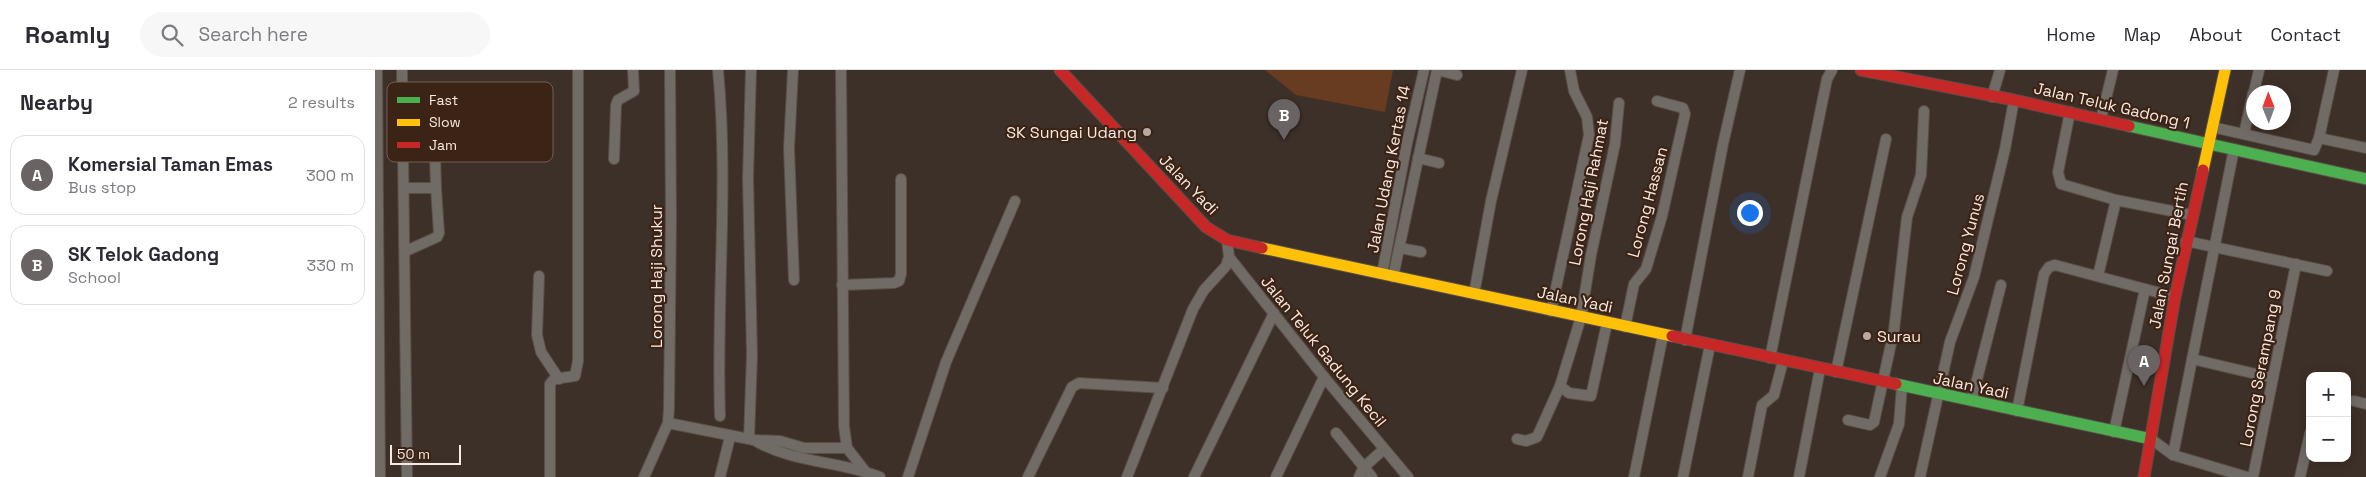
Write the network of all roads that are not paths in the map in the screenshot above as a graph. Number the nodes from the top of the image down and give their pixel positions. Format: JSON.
{"nodes":[{"id":1,"x":377,"y":70,"type":"edge"},
{"id":2,"x":578,"y":70,"type":"edge"},
{"id":3,"x":633,"y":70,"type":"edge"},
{"id":4,"x":670,"y":70,"type":"edge"},
{"id":5,"x":718,"y":70,"type":"edge"},
{"id":6,"x":751,"y":70,"type":"edge"},
{"id":7,"x":793,"y":70,"type":"edge"},
{"id":8,"x":841,"y":70,"type":"edge"},
{"id":9,"x":1060,"y":70,"type":"edge"},
{"id":10,"x":1423,"y":70,"type":"edge"},
{"id":11,"x":1437,"y":70,"type":"edge"},
{"id":12,"x":1522,"y":70,"type":"edge"},
{"id":13,"x":1570,"y":70,"type":"edge"},
{"id":14,"x":1741,"y":70,"type":"edge"},
{"id":15,"x":1832,"y":70,"type":"edge"},
{"id":16,"x":1861,"y":70,"type":"edge"},
{"id":17,"x":2000,"y":70,"type":"edge"},
{"id":18,"x":2113,"y":70,"type":"edge"},
{"id":19,"x":2225,"y":70,"type":"edge"},
{"id":20,"x":2259,"y":70,"type":"edge"},
{"id":21,"x":2333,"y":70,"type":"edge"},
{"id":22,"x":1457,"y":75,"type":"dead end"},
{"id":23,"x":2256,"y":85,"type":"edge"},
{"id":24,"x":1992,"y":97,"type":"junction"},
{"id":25,"x":2014,"y":100,"type":"junction"},
{"id":26,"x":1657,"y":101,"type":"dead end"},
{"id":27,"x":1619,"y":103,"type":"dead end"},
{"id":28,"x":1924,"y":111,"type":"dead end"},
{"id":29,"x":2070,"y":112,"type":"junction"},
{"id":30,"x":2101,"y":120,"type":"junction"},
{"id":31,"x":2246,"y":126,"type":"edge"},
{"id":32,"x":2212,"y":127,"type":"junction"},
{"id":33,"x":2244,"y":134,"type":"junction"},
{"id":34,"x":2319,"y":138,"type":"junction"},
{"id":35,"x":1886,"y":139,"type":"dead end"},
{"id":36,"x":2208,"y":143,"type":"junction"},
{"id":37,"x":2366,"y":148,"type":"edge"},
{"id":38,"x":2234,"y":149,"type":"junction"},
{"id":39,"x":613,"y":158,"type":"dead end"},
{"id":40,"x":1418,"y":158,"type":"junction"},
{"id":41,"x":404,"y":162,"type":"edge"},
{"id":42,"x":435,"y":162,"type":"edge"},
{"id":43,"x":1439,"y":163,"type":"dead end"},
{"id":44,"x":376,"y":164,"type":"edge"},
{"id":45,"x":2366,"y":178,"type":"edge"},
{"id":46,"x":901,"y":180,"type":"dead end"},
{"id":47,"x":404,"y":188,"type":"junction"},
{"id":48,"x":436,"y":188,"type":"junction"},
{"id":49,"x":2116,"y":200,"type":"junction"},
{"id":50,"x":1015,"y":201,"type":"dead end"},
{"id":51,"x":2192,"y":215,"type":"junction"},
{"id":52,"x":1227,"y":240,"type":"junction"},
{"id":53,"x":2186,"y":241,"type":"junction"},
{"id":54,"x":377,"y":247,"type":"edge"},
{"id":55,"x":2214,"y":247,"type":"junction"},
{"id":56,"x":1400,"y":248,"type":"junction"},
{"id":57,"x":406,"y":251,"type":"junction"},
{"id":58,"x":1421,"y":252,"type":"dead end"},
{"id":59,"x":1229,"y":257,"type":"junction"},
{"id":60,"x":2296,"y":264,"type":"junction"},
{"id":61,"x":2327,"y":271,"type":"dead end"},
{"id":62,"x":1388,"y":275,"type":"junction"},
{"id":63,"x":539,"y":276,"type":"dead end"},
{"id":64,"x":2098,"y":276,"type":"junction"},
{"id":65,"x":794,"y":280,"type":"dead end"},
{"id":66,"x":842,"y":285,"type":"junction"},
{"id":67,"x":2001,"y":285,"type":"dead end"},
{"id":68,"x":2145,"y":289,"type":"junction"},
{"id":69,"x":1474,"y":294,"type":"junction"},
{"id":70,"x":2175,"y":297,"type":"junction"},
{"id":71,"x":1551,"y":310,"type":"junction"},
{"id":72,"x":1274,"y":314,"type":"junction"},
{"id":73,"x":1581,"y":317,"type":"junction"},
{"id":74,"x":1607,"y":323,"type":"junction"},
{"id":75,"x":1625,"y":326,"type":"junction"},
{"id":76,"x":377,"y":328,"type":"edge"},
{"id":77,"x":1663,"y":335,"type":"junction"},
{"id":78,"x":1685,"y":340,"type":"junction"},
{"id":79,"x":1710,"y":345,"type":"junction"},
{"id":80,"x":1770,"y":358,"type":"junction"},
{"id":81,"x":2192,"y":359,"type":"junction"},
{"id":82,"x":1783,"y":361,"type":"junction"},
{"id":83,"x":1820,"y":369,"type":"junction"},
{"id":84,"x":1836,"y":372,"type":"junction"},
{"id":85,"x":1324,"y":377,"type":"junction"},
{"id":86,"x":2273,"y":378,"type":"junction"},
{"id":87,"x":559,"y":379,"type":"junction"},
{"id":88,"x":1881,"y":381,"type":"junction"},
{"id":89,"x":1560,"y":386,"type":"junction"},
{"id":90,"x":1902,"y":386,"type":"junction"},
{"id":91,"x":1163,"y":388,"type":"junction"},
{"id":92,"x":1937,"y":394,"type":"junction"},
{"id":93,"x":1972,"y":399,"type":"junction"},
{"id":94,"x":2354,"y":401,"type":"dead end"},
{"id":95,"x":2366,"y":404,"type":"edge"},
{"id":96,"x":377,"y":407,"type":"edge"},
{"id":97,"x":2017,"y":411,"type":"junction"},
{"id":98,"x":720,"y":416,"type":"dead end"},
{"id":99,"x":1849,"y":420,"type":"dead end"},
{"id":100,"x":667,"y":423,"type":"junction"},
{"id":101,"x":2114,"y":432,"type":"junction"},
{"id":102,"x":1336,"y":433,"type":"dead end"},
{"id":103,"x":730,"y":437,"type":"junction"},
{"id":104,"x":1517,"y":439,"type":"dead end"},
{"id":105,"x":752,"y":440,"type":"junction"},
{"id":106,"x":2151,"y":440,"type":"junction"},
{"id":107,"x":847,"y":448,"type":"junction"},
{"id":108,"x":1384,"y":449,"type":"junction"},
{"id":109,"x":2306,"y":451,"type":"edge"},
{"id":110,"x":2173,"y":455,"type":"junction"},
{"id":111,"x":865,"y":471,"type":"junction"},
{"id":112,"x":1362,"y":472,"type":"edge"},
{"id":113,"x":380,"y":477,"type":"edge"},
{"id":114,"x":407,"y":477,"type":"edge"},
{"id":115,"x":550,"y":477,"type":"edge"},
{"id":116,"x":644,"y":477,"type":"edge"},
{"id":117,"x":721,"y":477,"type":"edge"},
{"id":118,"x":880,"y":477,"type":"edge"},
{"id":119,"x":908,"y":477,"type":"edge"},
{"id":120,"x":1028,"y":477,"type":"edge"},
{"id":121,"x":1127,"y":477,"type":"edge"},
{"id":122,"x":1194,"y":477,"type":"edge"},
{"id":123,"x":1277,"y":477,"type":"edge"},
{"id":124,"x":1372,"y":477,"type":"edge"},
{"id":125,"x":1408,"y":477,"type":"edge"},
{"id":126,"x":1634,"y":477,"type":"edge"},
{"id":127,"x":1683,"y":477,"type":"edge"},
{"id":128,"x":1748,"y":477,"type":"edge"},
{"id":129,"x":1799,"y":477,"type":"edge"},
{"id":130,"x":1880,"y":477,"type":"edge"},
{"id":131,"x":1919,"y":477,"type":"edge"},
{"id":132,"x":2144,"y":477,"type":"edge"},
{"id":133,"x":2247,"y":477,"type":"edge"},
{"id":134,"x":2253,"y":477,"type":"edge"},
{"id":135,"x":2300,"y":477,"type":"edge"}],
"edges":[{"from":1,"to":44,"type":"street"},
{"from":2,"to":87,"type":"street"},
{"from":3,"to":39,"type":"street"},
{"from":4,"to":100,"type":"street","name":"Lorong Haji Shukur"},
{"from":5,"to":98,"type":"street"},
{"from":6,"to":105,"type":"street"},
{"from":7,"to":65,"type":"street"},
{"from":8,"to":66,"type":"street"},
{"from":9,"to":52,"type":"street","name":"Jalan Yadi"},
{"from":10,"to":62,"type":"street","name":"Jalan Udang Kertas 14"},
{"from":11,"to":22,"type":"street"},
{"from":11,"to":40,"type":"street"},
{"from":12,"to":69,"type":"street"},
{"from":13,"to":71,"type":"street"},
{"from":14,"to":78,"type":"street"},
{"from":15,"to":80,"type":"street"},
{"from":16,"to":24,"type":"street","name":"Jalan Teluk Gadong 1"},
{"from":17,"to":24,"type":"street"},
{"from":18,"to":30,"type":"street"},
{"from":19,"to":32,"type":"street","name":"Jalan Sungai Bertih"},
{"from":20,"to":23,"type":"street"},
{"from":21,"to":34,"type":"street"},
{"from":24,"to":25,"type":"street","name":"Jalan Teluk Gadong 1"},
{"from":25,"to":29,"type":"street","name":"Jalan Teluk Gadong 1"},
{"from":25,"to":92,"type":"street","name":"Lorong Yunus"},
{"from":26,"to":75,"type":"street","name":"Lorong Hassan"},
{"from":27,"to":73,"type":"street","name":"Lorong Haji Rahmat"},
{"from":28,"to":88,"type":"street"},
{"from":29,"to":30,"type":"street","name":"Jalan Teluk Gadong 1"},
{"from":29,"to":49,"type":"street"},
{"from":30,"to":36,"type":"street","name":"Jalan Teluk Gadong 1"},
{"from":31,"to":33,"type":"street"},
{"from":32,"to":33,"type":"street"},
{"from":32,"to":36,"type":"street","name":"Jalan Sungai Bertih"},
{"from":33,"to":34,"type":"street"},
{"from":34,"to":37,"type":"street"},
{"from":35,"to":84,"type":"street"},
{"from":36,"to":38,"type":"street","name":"Jalan Teluk Gadong 1"},
{"from":36,"to":51,"type":"street","name":"Jalan Sungai Bertih"},
{"from":38,"to":45,"type":"street","name":"Jalan Teluk Gadong 1"},
{"from":38,"to":55,"type":"street"},
{"from":40,"to":43,"type":"street"},
{"from":40,"to":56,"type":"street"},
{"from":41,"to":47,"type":"street"},
{"from":42,"to":48,"type":"street"},
{"from":44,"to":54,"type":"street"},
{"from":46,"to":66,"type":"street"},
{"from":47,"to":48,"type":"street"},
{"from":47,"to":57,"type":"street"},
{"from":48,"to":57,"type":"street"},
{"from":49,"to":51,"type":"street"},
{"from":49,"to":64,"type":"street"},
{"from":50,"to":119,"type":"street"},
{"from":51,"to":53,"type":"street","name":"Jalan Sungai Bertih"},
{"from":52,"to":59,"type":"street"},
{"from":52,"to":62,"type":"street","name":"Jalan Yadi"},
{"from":53,"to":55,"type":"street"},
{"from":53,"to":70,"type":"street","name":"Jalan Sungai Bertih"},
{"from":54,"to":76,"type":"street"},
{"from":55,"to":60,"type":"street"},
{"from":55,"to":81,"type":"street"},
{"from":56,"to":58,"type":"street"},
{"from":56,"to":62,"type":"street"},
{"from":57,"to":114,"type":"street"},
{"from":59,"to":72,"type":"street","name":"Jalan Teluk Gadung Kecil"},
{"from":59,"to":91,"type":"street"},
{"from":60,"to":61,"type":"street"},
{"from":60,"to":86,"type":"street","name":"Lorong Serampang 9"},
{"from":62,"to":69,"type":"street","name":"Jalan Yadi"},
{"from":63,"to":87,"type":"street"},
{"from":64,"to":68,"type":"street"},
{"from":64,"to":97,"type":"street"},
{"from":66,"to":107,"type":"street"},
{"from":67,"to":93,"type":"street"},
{"from":68,"to":70,"type":"street"},
{"from":68,"to":101,"type":"street"},
{"from":69,"to":71,"type":"street","name":"Jalan Yadi"},
{"from":70,"to":106,"type":"street","name":"Jalan Sungai Bertih"},
{"from":71,"to":73,"type":"street","name":"Jalan Yadi"},
{"from":72,"to":85,"type":"street","name":"Jalan Teluk Gadung Kecil"},
{"from":72,"to":122,"type":"street"},
{"from":73,"to":74,"type":"street","name":"Jalan Yadi"},
{"from":73,"to":89,"type":"street","name":"Lorong Haji Rahmat"},
{"from":74,"to":75,"type":"street","name":"Jalan Yadi"},
{"from":74,"to":89,"type":"street"},
{"from":75,"to":77,"type":"street","name":"Jalan Yadi"},
{"from":76,"to":96,"type":"street"},
{"from":77,"to":78,"type":"street","name":"Jalan Yadi"},
{"from":77,"to":126,"type":"street"},
{"from":78,"to":79,"type":"street","name":"Jalan Yadi"},
{"from":79,"to":80,"type":"street","name":"Jalan Yadi"},
{"from":79,"to":127,"type":"street"},
{"from":80,"to":82,"type":"street","name":"Jalan Yadi"},
{"from":81,"to":86,"type":"street"},
{"from":81,"to":110,"type":"street"},
{"from":82,"to":83,"type":"street","name":"Jalan Yadi"},
{"from":82,"to":128,"type":"street"},
{"from":83,"to":84,"type":"street","name":"Jalan Yadi"},
{"from":83,"to":129,"type":"street"},
{"from":84,"to":88,"type":"street","name":"Jalan Yadi"},
{"from":85,"to":108,"type":"street","name":"Jalan Teluk Gadung Kecil"},
{"from":85,"to":123,"type":"street"},
{"from":86,"to":134,"type":"street","name":"Lorong Serampang 9"},
{"from":87,"to":115,"type":"street"},
{"from":88,"to":90,"type":"street","name":"Jalan Yadi"},
{"from":88,"to":99,"type":"street"},
{"from":89,"to":104,"type":"street","name":"Lorong Haji Rahmat"},
{"from":90,"to":92,"type":"street","name":"Jalan Yadi"},
{"from":90,"to":130,"type":"street"},
{"from":91,"to":120,"type":"street"},
{"from":91,"to":121,"type":"street"},
{"from":92,"to":93,"type":"street","name":"Jalan Yadi"},
{"from":92,"to":131,"type":"street","name":"Lorong Yunus"},
{"from":93,"to":97,"type":"street","name":"Jalan Yadi"},
{"from":94,"to":95,"type":"street"},
{"from":96,"to":113,"type":"street"},
{"from":97,"to":101,"type":"street","name":"Jalan Yadi"},
{"from":100,"to":103,"type":"street"},
{"from":100,"to":116,"type":"street","name":"Lorong Haji Shukur"},
{"from":101,"to":106,"type":"street","name":"Jalan Yadi"},
{"from":102,"to":112,"type":"street"},
{"from":103,"to":105,"type":"street"},
{"from":103,"to":117,"type":"street"},
{"from":105,"to":107,"type":"street"},
{"from":105,"to":111,"type":"street"},
{"from":106,"to":110,"type":"street"},
{"from":106,"to":132,"type":"street","name":"Jalan Sungai Bertih"},
{"from":107,"to":111,"type":"street"},
{"from":108,"to":112,"type":"street"},
{"from":108,"to":125,"type":"street","name":"Jalan Teluk Gadung Kecil"},
{"from":109,"to":135,"type":"street"},
{"from":110,"to":133,"type":"street"},
{"from":111,"to":118,"type":"street"},
{"from":112,"to":124,"type":"street"}]}
